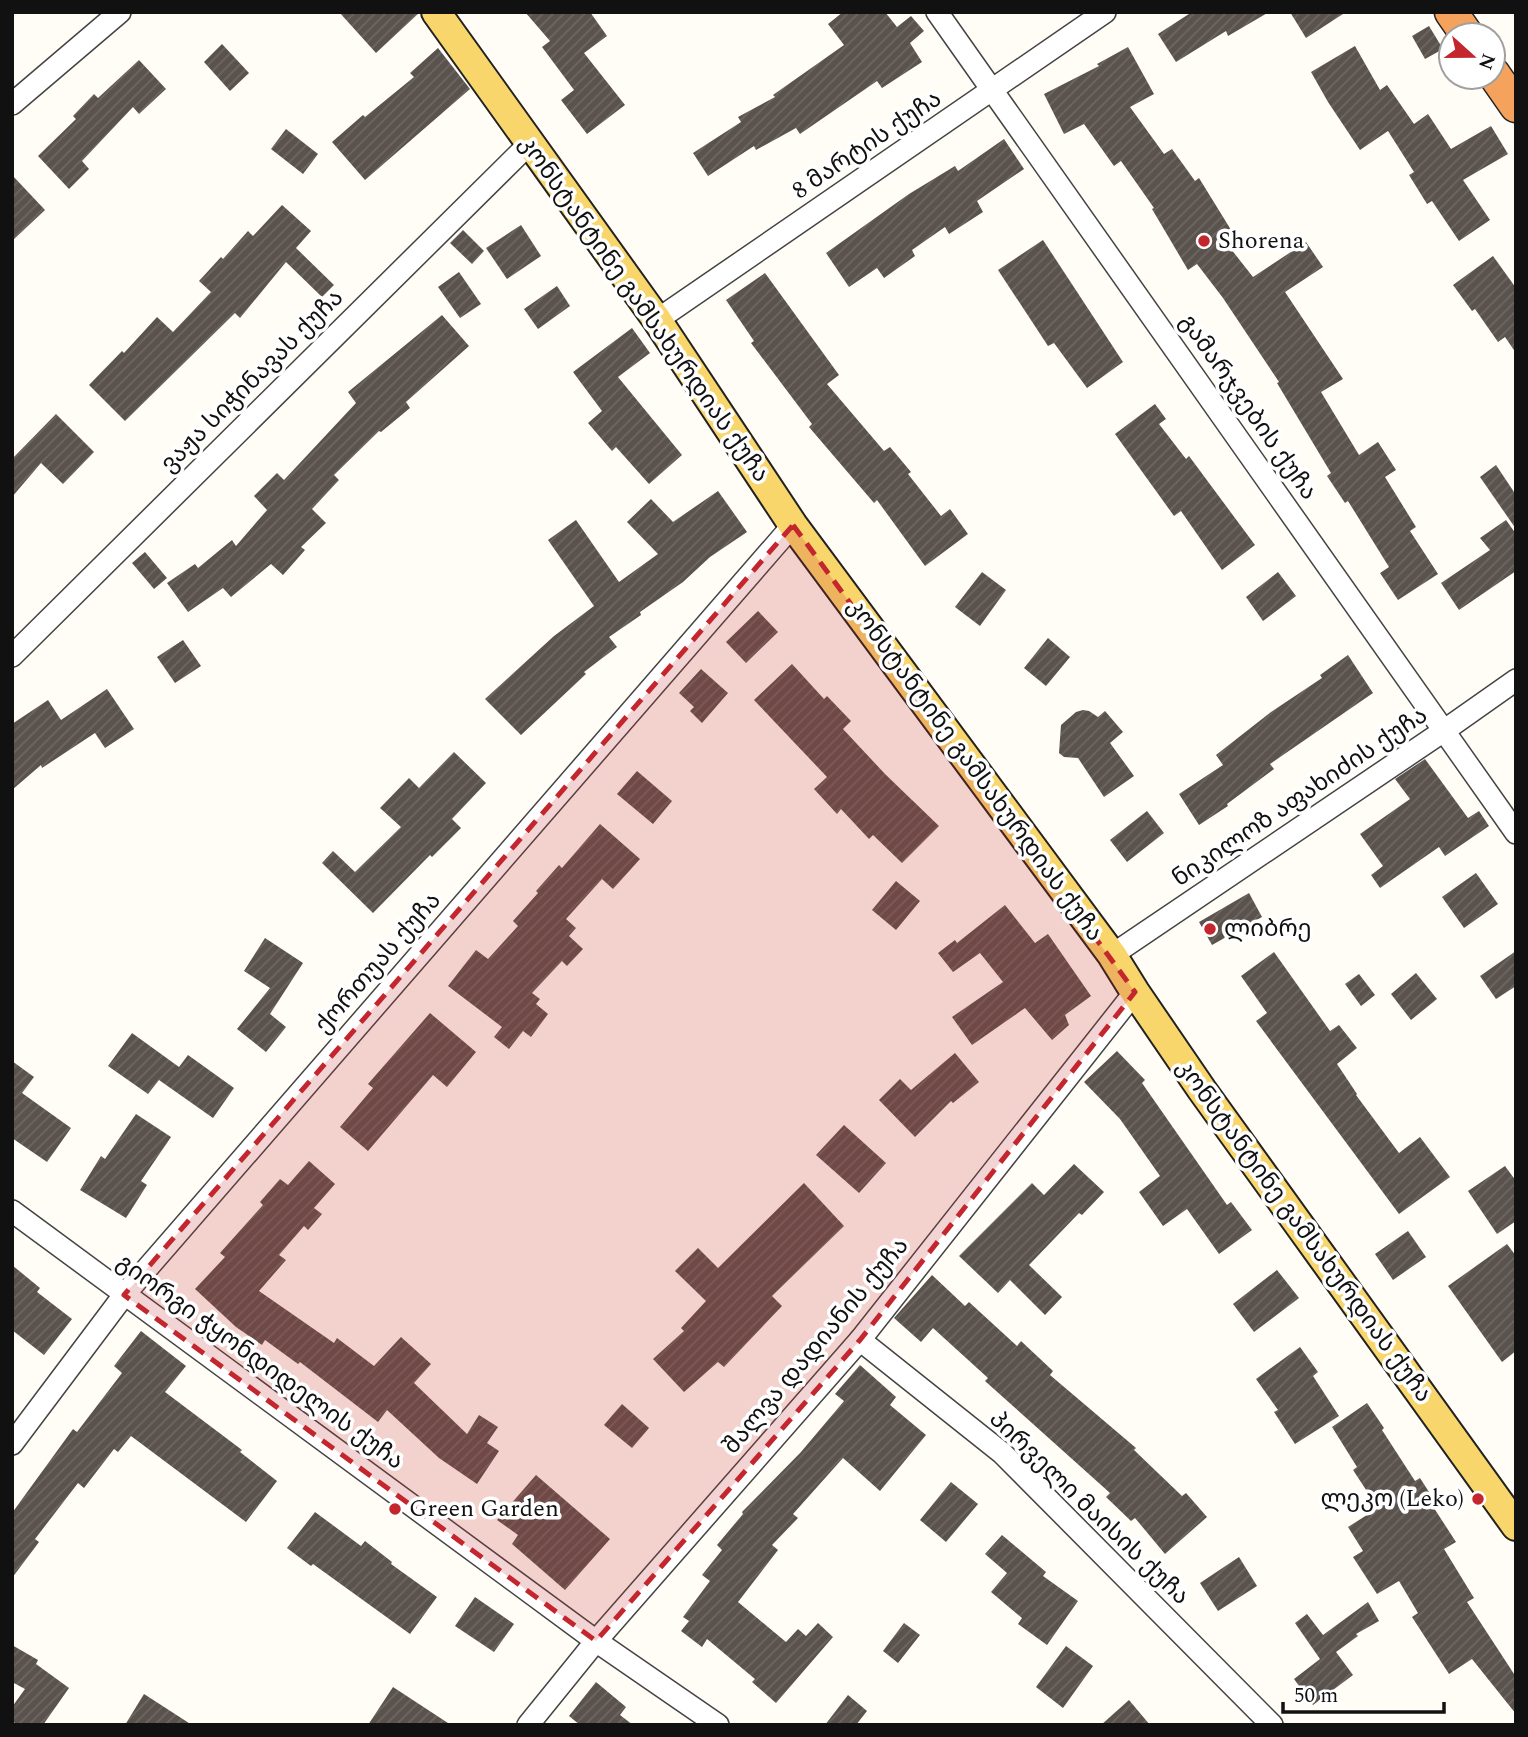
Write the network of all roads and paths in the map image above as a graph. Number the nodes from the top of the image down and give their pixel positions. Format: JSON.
{"nodes":[{"id":1,"x":120,"y":12,"type":"edge"},
{"id":2,"x":436,"y":12,"type":"edge"},
{"id":3,"x":937,"y":12,"type":"edge"},
{"id":4,"x":1105,"y":12,"type":"edge"},
{"id":5,"x":993,"y":91,"type":"junction"},
{"id":6,"x":1506,"y":91,"type":"edge"},
{"id":7,"x":12,"y":104,"type":"edge"},
{"id":8,"x":1516,"y":106,"type":"edge"},
{"id":9,"x":529,"y":144,"type":"junction"},
{"id":10,"x":657,"y":320,"type":"junction"},
{"id":11,"x":793,"y":524,"type":"junction"},
{"id":12,"x":12,"y":656,"type":"edge"},
{"id":13,"x":1516,"y":680,"type":"edge"},
{"id":14,"x":1445,"y":730,"type":"junction"},
{"id":15,"x":1516,"y":833,"type":"edge"},
{"id":16,"x":1112,"y":956,"type":"junction"},
{"id":17,"x":1135,"y":992,"type":"junction"},
{"id":18,"x":12,"y":1211,"type":"edge"},
{"id":19,"x":124,"y":1295,"type":"junction"},
{"id":20,"x":860,"y":1340,"type":"junction"},
{"id":21,"x":12,"y":1444,"type":"edge"},
{"id":22,"x":1516,"y":1526,"type":"edge"},
{"id":23,"x":596,"y":1641,"type":"junction"},
{"id":24,"x":528,"y":1725,"type":"edge"},
{"id":25,"x":718,"y":1725,"type":"edge"},
{"id":26,"x":1272,"y":1725,"type":"edge"}],
"edges":[{"from":1,"to":7,"type":"street"},
{"from":2,"to":9,"type":"main road","name":"კონსტანტინე გამსახურდიას ქუჩა"},
{"from":3,"to":5,"type":"street","name":"გამარჯვების ქუჩა"},
{"from":4,"to":5,"type":"street","name":"8 მარტის ქუჩა"},
{"from":5,"to":10,"type":"street","name":"8 მარტის ქუჩა"},
{"from":5,"to":14,"type":"street","name":"გამარჯვების ქუჩა"},
{"from":6,"to":8,"type":"highway"},
{"from":9,"to":10,"type":"main road","name":"კონსტანტინე გამსახურდიას ქუჩა"},
{"from":9,"to":12,"type":"street","name":"ვაჟა სიჭინავას ქუჩა"},
{"from":10,"to":11,"type":"main road","name":"კონსტანტინე გამსახურდიას ქუჩა"},
{"from":11,"to":16,"type":"main road","name":"კონსტანტინე გამსახურდიას ქუჩა"},
{"from":11,"to":19,"type":"street","name":"ქორთუას ქუჩა"},
{"from":13,"to":14,"type":"street","name":"ნიკილოზ აფახიძის ქუჩა"},
{"from":14,"to":15,"type":"street","name":"გამარჯვების ქუჩა"},
{"from":14,"to":16,"type":"street","name":"ნიკილოზ აფახიძის ქუჩა"},
{"from":16,"to":17,"type":"main road","name":"კონსტანტინე გამსახურდიას ქუჩა"},
{"from":17,"to":20,"type":"street","name":"შალვა დადიანის ქუჩა"},
{"from":17,"to":22,"type":"main road","name":"კონსტანტინე გამსახურდიას ქუჩა"},
{"from":18,"to":19,"type":"street","name":"გიორგი ჭყონდიდელის ქუჩა"},
{"from":19,"to":21,"type":"street","name":"ქორთუას ქუჩა"},
{"from":19,"to":23,"type":"street","name":"გიორგი ჭყონდიდელის ქუჩა"},
{"from":20,"to":23,"type":"street","name":"შალვა დადიანის ქუჩა"},
{"from":20,"to":26,"type":"street","name":"პირველი მაისის ქუჩა"},
{"from":23,"to":24,"type":"street","name":"შალვა დადიანის ქუჩა"},
{"from":23,"to":25,"type":"street","name":"გიორგი ჭყონდიდელის ქუჩა"}]}
